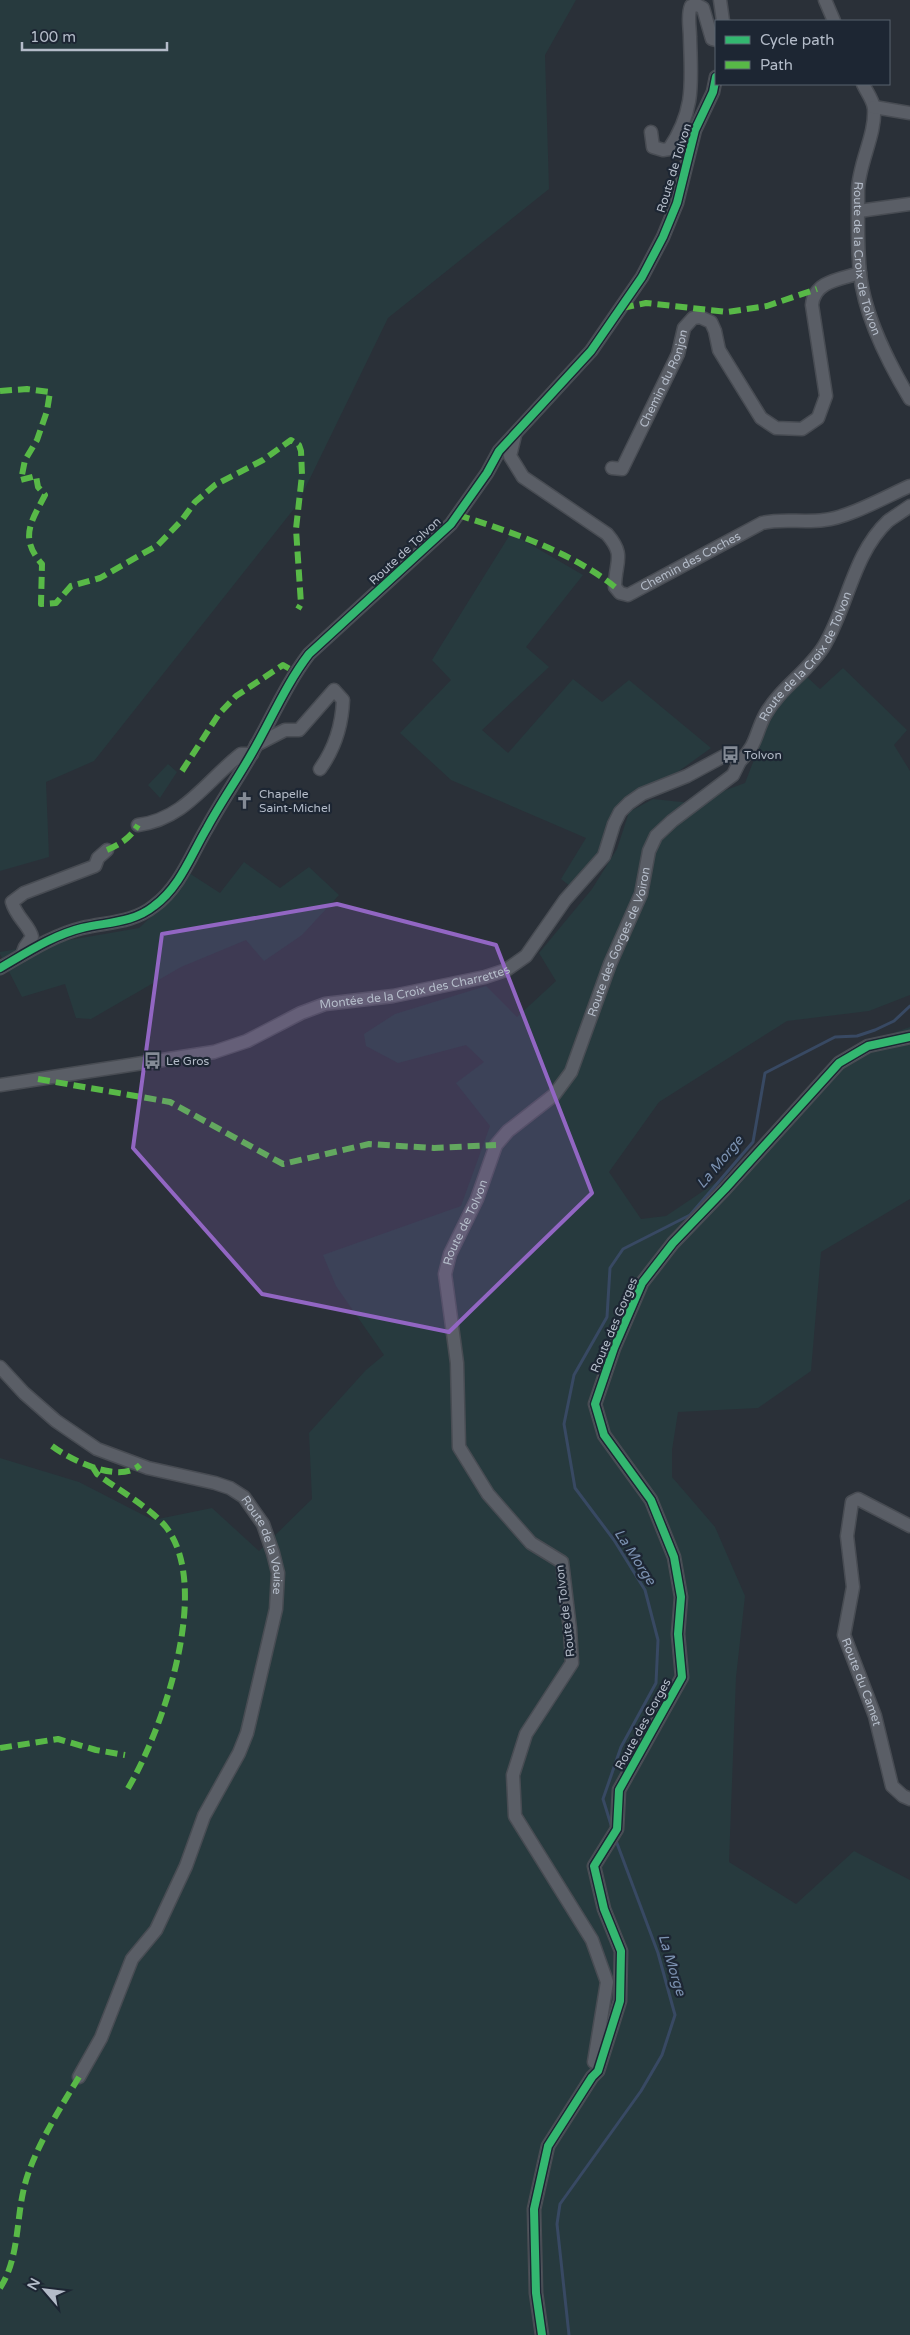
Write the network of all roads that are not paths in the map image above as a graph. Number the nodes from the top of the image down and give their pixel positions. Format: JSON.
{"nodes":[{"id":1,"x":720,"y":0,"type":"edge"},
{"id":2,"x":824,"y":0,"type":"edge"},
{"id":3,"x":722,"y":20,"type":"edge"},
{"id":4,"x":834,"y":20,"type":"edge"},
{"id":5,"x":715,"y":40,"type":"edge"},
{"id":6,"x":715,"y":82,"type":"edge"},
{"id":7,"x":863,"y":85,"type":"edge"},
{"id":8,"x":874,"y":107,"type":"junction"},
{"id":9,"x":910,"y":113,"type":"edge"},
{"id":10,"x":651,"y":132,"type":"dead end"},
{"id":11,"x":910,"y":204,"type":"edge"},
{"id":12,"x":859,"y":211,"type":"junction"},
{"id":13,"x":860,"y":273,"type":"junction"},
{"id":14,"x":910,"y":400,"type":"edge"},
{"id":15,"x":517,"y":430,"type":"junction"},
{"id":16,"x":612,"y":468,"type":"dead end"},
{"id":17,"x":910,"y":486,"type":"edge"},
{"id":18,"x":910,"y":506,"type":"edge"},
{"id":19,"x":254,"y":750,"type":"junction"},
{"id":20,"x":740,"y":761,"type":"junction"},
{"id":21,"x":320,"y":769,"type":"dead end"},
{"id":22,"x":138,"y":825,"type":"dead end"},
{"id":23,"x":107,"y":850,"type":"dead end"},
{"id":24,"x":22,"y":955,"type":"junction"},
{"id":25,"x":0,"y":957,"type":"edge"},
{"id":26,"x":0,"y":968,"type":"edge"},
{"id":27,"x":910,"y":1037,"type":"edge"},
{"id":28,"x":0,"y":1085,"type":"edge"},
{"id":29,"x":508,"y":1131,"type":"joint"},
{"id":30,"x":0,"y":1367,"type":"edge"},
{"id":31,"x":910,"y":1526,"type":"edge"},
{"id":32,"x":910,"y":1799,"type":"edge"},
{"id":33,"x":79,"y":2077,"type":"dead end"},
{"id":34,"x":592,"y":2077,"type":"junction"},
{"id":35,"x":542,"y":2335,"type":"edge"}],
"edges":[{"from":1,"to":3,"type":"street"},
{"from":2,"to":4,"type":"street"},
{"from":5,"to":10,"type":"street"},
{"from":6,"to":15,"type":"street","name":"Route de Tolvon"},
{"from":7,"to":8,"type":"street"},
{"from":8,"to":9,"type":"street"},
{"from":8,"to":12,"type":"street","name":"Route de la Croix de Tolvon"},
{"from":11,"to":12,"type":"street"},
{"from":12,"to":13,"type":"street","name":"Route de la Croix de Tolvon"},
{"from":13,"to":14,"type":"street","name":"Route de la Croix de Tolvon"},
{"from":13,"to":16,"type":"street","name":"Chemin du Ronjon"},
{"from":15,"to":17,"type":"street","name":"Chemin des Coches"},
{"from":15,"to":19,"type":"street","name":"Route de Tolvon"},
{"from":18,"to":20,"type":"street","name":"Route de la Croix de Tolvon"},
{"from":19,"to":21,"type":"street"},
{"from":19,"to":22,"type":"street"},
{"from":19,"to":24,"type":"street","name":"Route de Tolvon"},
{"from":20,"to":28,"type":"street","name":"Montée de la Croix des Charrettes"},
{"from":20,"to":29,"type":"street","name":"Route des Gorges de Voiron"},
{"from":23,"to":24,"type":"street"},
{"from":24,"to":25,"type":"street","name":"Route de Tolvon"},
{"from":24,"to":26,"type":"street"},
{"from":27,"to":34,"type":"street","name":"Route des Gorges"},
{"from":29,"to":34,"type":"street","name":"Route de Tolvon"},
{"from":30,"to":33,"type":"street","name":"Route de la Vouise"},
{"from":31,"to":32,"type":"street","name":"Route du Camet"},
{"from":34,"to":35,"type":"street","name":"Route des Gorges"}]}
